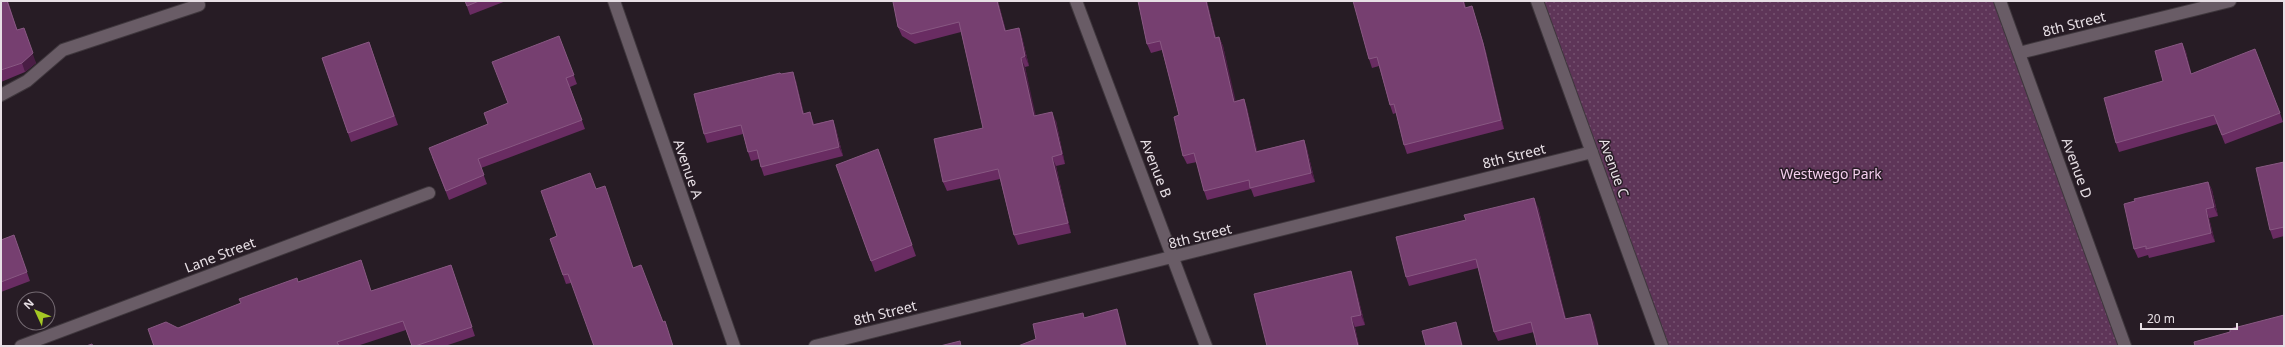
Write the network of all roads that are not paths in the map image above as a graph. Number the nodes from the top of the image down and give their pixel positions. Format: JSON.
{"nodes":[{"id":1,"x":614,"y":1,"type":"edge"},
{"id":2,"x":1076,"y":1,"type":"edge"},
{"id":3,"x":1537,"y":1,"type":"edge"},
{"id":4,"x":2000,"y":1,"type":"edge"},
{"id":5,"x":2230,"y":1,"type":"edge"},
{"id":6,"x":199,"y":5,"type":"dead end"},
{"id":7,"x":2019,"y":52,"type":"junction"},
{"id":8,"x":1,"y":95,"type":"edge"},
{"id":9,"x":1592,"y":152,"type":"junction"},
{"id":10,"x":429,"y":193,"type":"dead end"},
{"id":11,"x":1174,"y":258,"type":"junction"},
{"id":12,"x":21,"y":346,"type":"edge"},
{"id":13,"x":734,"y":346,"type":"edge"},
{"id":14,"x":815,"y":346,"type":"edge"},
{"id":15,"x":1206,"y":346,"type":"edge"},
{"id":16,"x":1662,"y":346,"type":"edge"},
{"id":17,"x":2125,"y":346,"type":"edge"}],
"edges":[{"from":1,"to":13,"type":"street","name":"Avenue A"},
{"from":2,"to":11,"type":"street","name":"Avenue B"},
{"from":3,"to":9,"type":"street","name":"Avenue C"},
{"from":4,"to":7,"type":"street","name":"Avenue D"},
{"from":5,"to":7,"type":"street","name":"8th Street"},
{"from":6,"to":8,"type":"street"},
{"from":7,"to":17,"type":"street","name":"Avenue D"},
{"from":9,"to":11,"type":"street","name":"8th Street"},
{"from":9,"to":16,"type":"street","name":"Avenue C"},
{"from":10,"to":12,"type":"street","name":"Lane Street"},
{"from":11,"to":14,"type":"street","name":"8th Street"},
{"from":11,"to":15,"type":"street","name":"Avenue B"}]}
